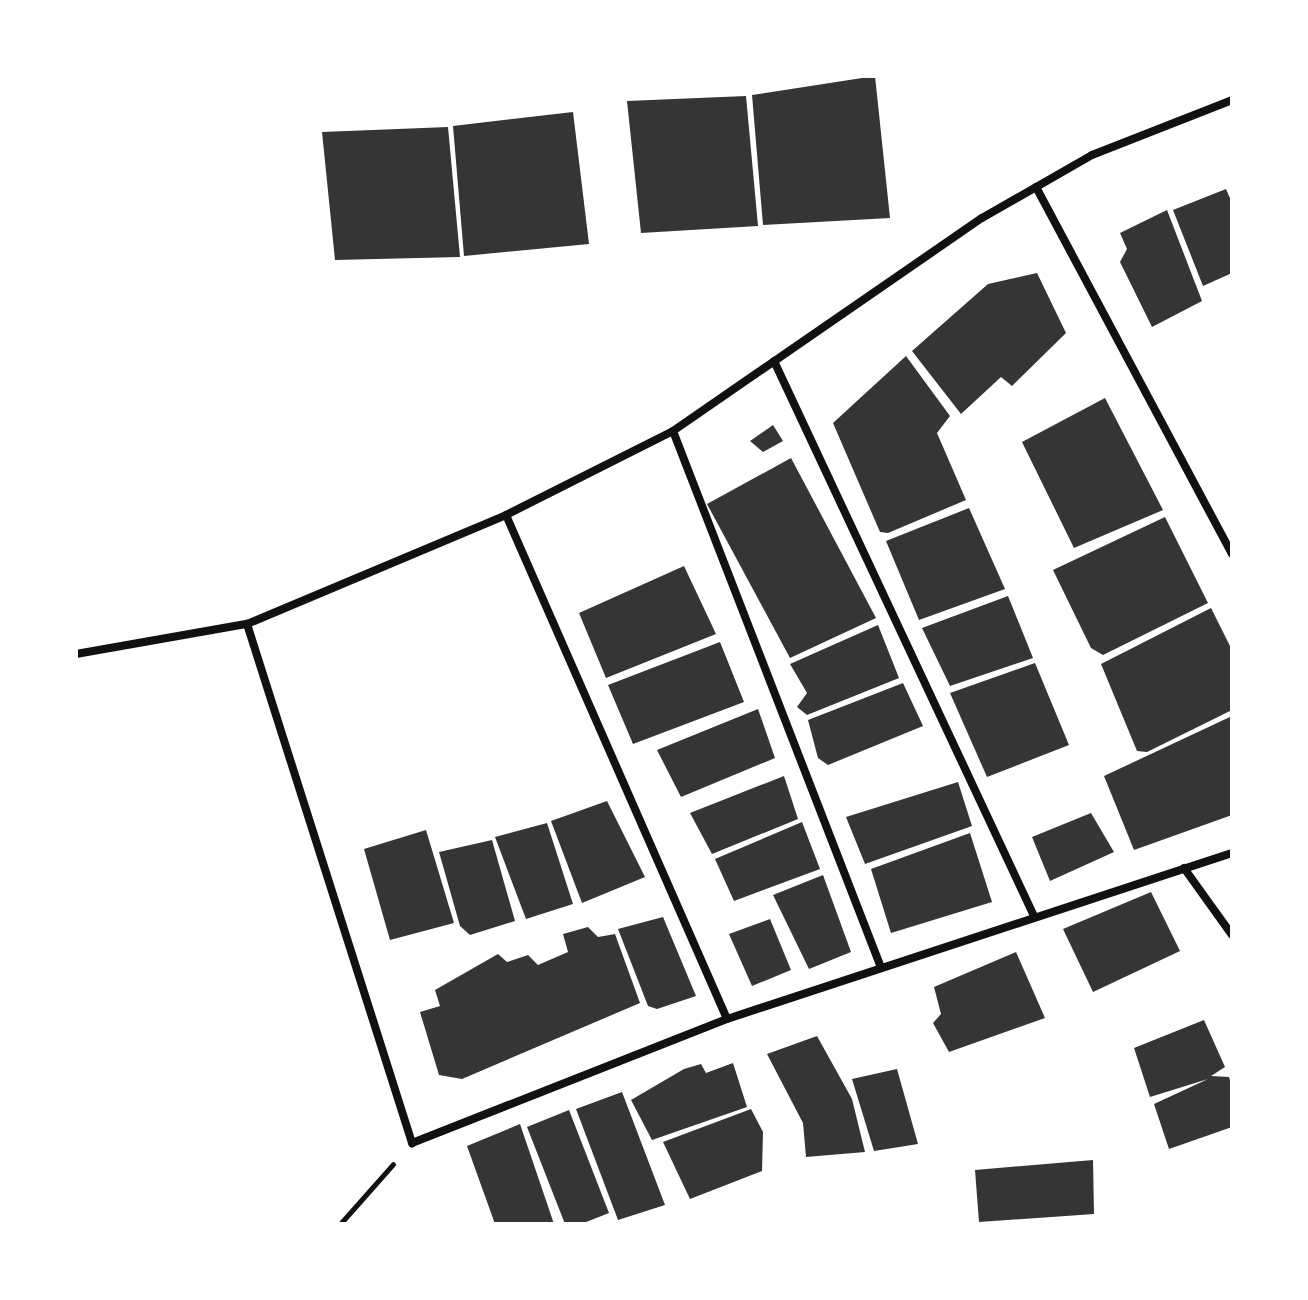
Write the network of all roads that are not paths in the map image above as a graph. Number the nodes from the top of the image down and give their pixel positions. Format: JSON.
{"nodes":[{"id":1,"x":1232,"y":100,"type":"edge"},
{"id":2,"x":1036,"y":187,"type":"junction"},
{"id":3,"x":774,"y":361,"type":"junction"},
{"id":4,"x":673,"y":431,"type":"junction"},
{"id":5,"x":506,"y":515,"type":"junction"},
{"id":6,"x":1232,"y":554,"type":"edge"},
{"id":7,"x":247,"y":624,"type":"junction"},
{"id":8,"x":76,"y":654,"type":"edge"},
{"id":9,"x":1232,"y":853,"type":"edge"},
{"id":10,"x":1184,"y":868,"type":"junction"},
{"id":11,"x":1034,"y":916,"type":"junction"},
{"id":12,"x":1232,"y":935,"type":"edge"},
{"id":13,"x":880,"y":965,"type":"junction"},
{"id":14,"x":727,"y":1019,"type":"junction"}],
"edges":[{"from":1,"to":2,"type":"street"},
{"from":2,"to":3,"type":"street"},
{"from":2,"to":6,"type":"street"},
{"from":3,"to":4,"type":"street"},
{"from":3,"to":11,"type":"street"},
{"from":4,"to":5,"type":"street"},
{"from":4,"to":13,"type":"street"},
{"from":5,"to":7,"type":"street"},
{"from":5,"to":14,"type":"street"},
{"from":7,"to":8,"type":"street"},
{"from":7,"to":14,"type":"street"},
{"from":9,"to":10,"type":"street"},
{"from":10,"to":11,"type":"street"},
{"from":10,"to":12,"type":"street"},
{"from":11,"to":13,"type":"street"},
{"from":13,"to":14,"type":"street"}]}
